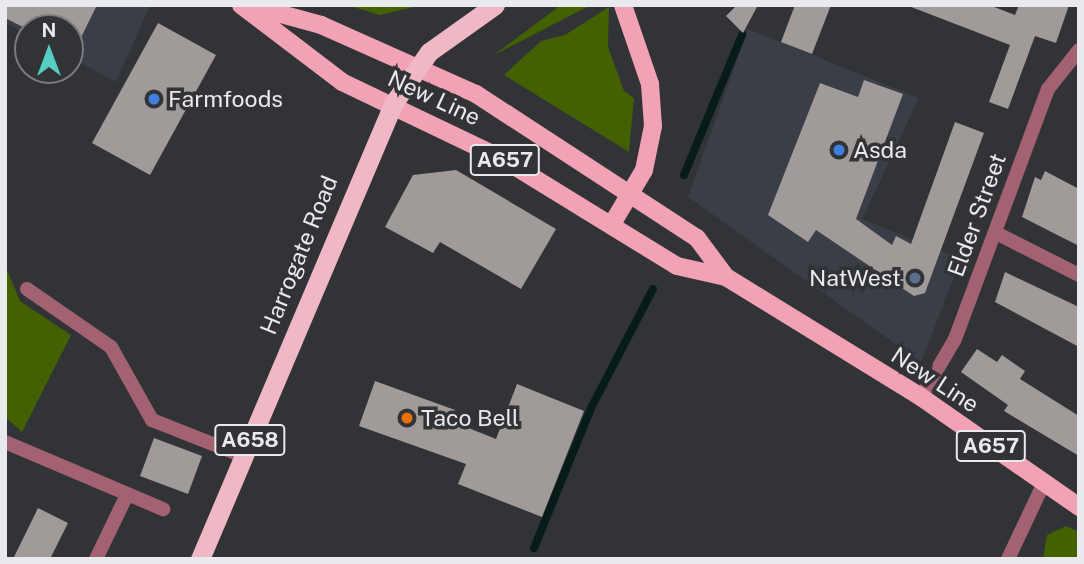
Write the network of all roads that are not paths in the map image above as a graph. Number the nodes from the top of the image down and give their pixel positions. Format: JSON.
{"nodes":[{"id":1,"x":241,"y":5,"type":"edge"},
{"id":2,"x":248,"y":5,"type":"edge"},
{"id":3,"x":495,"y":5,"type":"edge"},
{"id":4,"x":623,"y":5,"type":"edge"},
{"id":5,"x":1079,"y":51,"type":"edge"},
{"id":6,"x":418,"y":66,"type":"junction"},
{"id":7,"x":393,"y":104,"type":"junction"},
{"id":8,"x":633,"y":194,"type":"junction"},
{"id":9,"x":612,"y":224,"type":"junction"},
{"id":10,"x":996,"y":233,"type":"junction"},
{"id":11,"x":1079,"y":275,"type":"edge"},
{"id":12,"x":726,"y":277,"type":"junction"},
{"id":13,"x":27,"y":289,"type":"dead end"},
{"id":14,"x":921,"y":397,"type":"junction"},
{"id":15,"x":6,"y":443,"type":"edge"},
{"id":16,"x":243,"y":456,"type":"junction"},
{"id":17,"x":1044,"y":483,"type":"junction"},
{"id":18,"x":127,"y":495,"type":"junction"},
{"id":19,"x":1079,"y":507,"type":"edge"},
{"id":20,"x":163,"y":509,"type":"dead end"},
{"id":21,"x":96,"y":559,"type":"edge"},
{"id":22,"x":200,"y":559,"type":"edge"},
{"id":23,"x":1008,"y":559,"type":"edge"}],
"edges":[{"from":1,"to":7,"type":"main road","name":"New Line","number":"A657"},
{"from":2,"to":6,"type":"main road","name":"New Line","number":"A657"},
{"from":3,"to":6,"type":"highway","name":"Harrogate Road","number":"A658"},
{"from":4,"to":8,"type":"main road"},
{"from":5,"to":10,"type":"street","name":"Elder Street"},
{"from":6,"to":7,"type":"highway","name":"Harrogate Road","number":"A658"},
{"from":6,"to":8,"type":"main road","name":"New Line","number":"A657"},
{"from":7,"to":9,"type":"main road","name":"New Line","number":"A657"},
{"from":7,"to":16,"type":"highway","name":"Harrogate Road","number":"A658"},
{"from":8,"to":9,"type":"main road"},
{"from":8,"to":12,"type":"main road","name":"New Line","number":"A657"},
{"from":9,"to":12,"type":"main road","name":"New Line","number":"A657"},
{"from":10,"to":11,"type":"street"},
{"from":10,"to":14,"type":"street","name":"Elder Street"},
{"from":12,"to":14,"type":"main road","name":"New Line","number":"A657"},
{"from":13,"to":16,"type":"street"},
{"from":14,"to":17,"type":"main road","name":"New Line","number":"A657"},
{"from":15,"to":18,"type":"street"},
{"from":16,"to":22,"type":"highway","name":"Harrogate Road","number":"A658"},
{"from":17,"to":19,"type":"main road","name":"New Line","number":"A657"},
{"from":17,"to":23,"type":"street"},
{"from":18,"to":20,"type":"street"},
{"from":18,"to":21,"type":"street"}]}
